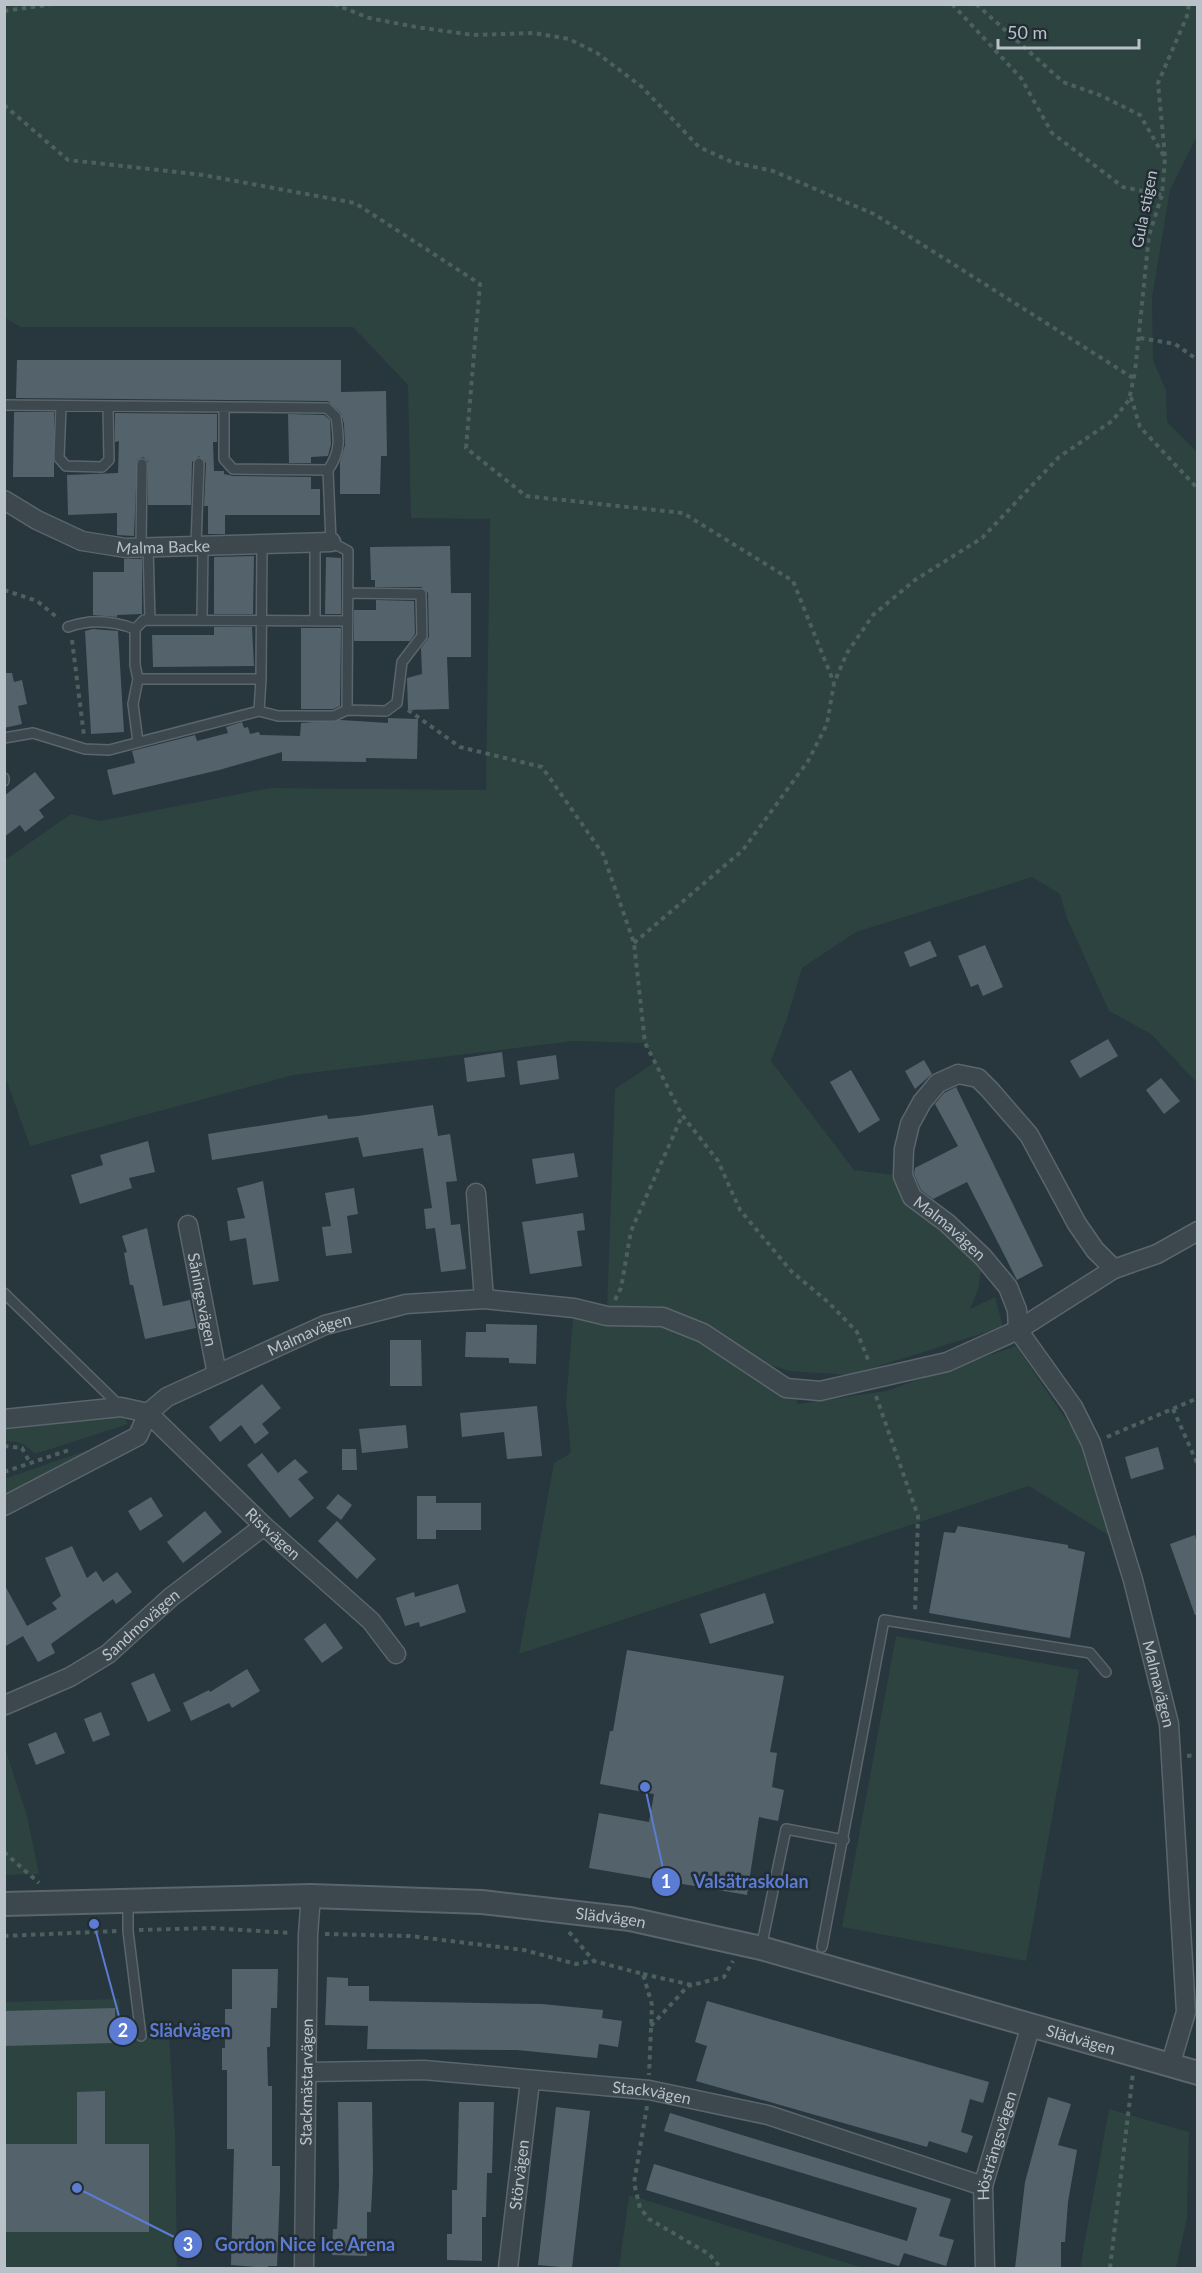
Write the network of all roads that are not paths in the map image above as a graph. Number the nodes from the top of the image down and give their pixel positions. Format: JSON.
{"nodes":[{"id":1,"x":4,"y":405,"type":"edge"},
{"id":2,"x":61,"y":406,"type":"junction"},
{"id":3,"x":108,"y":407,"type":"junction"},
{"id":4,"x":224,"y":408,"type":"junction"},
{"id":5,"x":199,"y":463,"type":"dead end"},
{"id":6,"x":142,"y":464,"type":"dead end"},
{"id":7,"x":328,"y":470,"type":"junction"},
{"id":8,"x":4,"y":500,"type":"edge"},
{"id":9,"x":323,"y":542,"type":"junction"},
{"id":10,"x":262,"y":544,"type":"junction"},
{"id":11,"x":200,"y":545,"type":"junction"},
{"id":12,"x":145,"y":547,"type":"junction"},
{"id":13,"x":348,"y":593,"type":"junction"},
{"id":14,"x":150,"y":620,"type":"junction"},
{"id":15,"x":202,"y":620,"type":"junction"},
{"id":16,"x":262,"y":621,"type":"junction"},
{"id":17,"x":315,"y":621,"type":"junction"},
{"id":18,"x":348,"y":621,"type":"junction"},
{"id":19,"x":68,"y":627,"type":"road end"},
{"id":20,"x":135,"y":629,"type":"junction"},
{"id":21,"x":138,"y":679,"type":"junction"},
{"id":22,"x":261,"y":679,"type":"junction"},
{"id":23,"x":347,"y":710,"type":"junction"},
{"id":24,"x":259,"y":711,"type":"junction"},
{"id":25,"x":4,"y":738,"type":"edge"},
{"id":26,"x":138,"y":742,"type":"junction"},
{"id":27,"x":476,"y":1193,"type":"dead end"},
{"id":28,"x":188,"y":1225,"type":"dead end"},
{"id":29,"x":1197,"y":1231,"type":"edge"},
{"id":30,"x":1114,"y":1269,"type":"junction"},
{"id":31,"x":4,"y":1293,"type":"edge"},
{"id":32,"x":484,"y":1299,"type":"junction"},
{"id":33,"x":9,"y":1304,"type":"edge"},
{"id":34,"x":1018,"y":1330,"type":"junction"},
{"id":35,"x":217,"y":1374,"type":"junction"},
{"id":36,"x":122,"y":1407,"type":"junction"},
{"id":37,"x":148,"y":1413,"type":"junction"},
{"id":38,"x":4,"y":1419,"type":"edge"},
{"id":39,"x":4,"y":1506,"type":"edge"},
{"id":40,"x":264,"y":1526,"type":"junction"},
{"id":41,"x":396,"y":1654,"type":"dead end"},
{"id":42,"x":1106,"y":1672,"type":"dead end"},
{"id":43,"x":5,"y":1706,"type":"edge"},
{"id":44,"x":844,"y":1840,"type":"junction"},
{"id":45,"x":311,"y":1896,"type":"junction"},
{"id":46,"x":128,"y":1902,"type":"junction"},
{"id":47,"x":4,"y":1905,"type":"edge"},
{"id":48,"x":822,"y":1947,"type":"dead end"},
{"id":49,"x":761,"y":1948,"type":"junction"},
{"id":50,"x":1031,"y":2025,"type":"junction"},
{"id":51,"x":141,"y":2036,"type":"dead end"},
{"id":52,"x":1170,"y":2066,"type":"junction"},
{"id":53,"x":308,"y":2072,"type":"junction"},
{"id":54,"x":1197,"y":2073,"type":"edge"},
{"id":55,"x":530,"y":2081,"type":"junction"},
{"id":56,"x":983,"y":2186,"type":"junction"},
{"id":57,"x":304,"y":2268,"type":"edge"},
{"id":58,"x":508,"y":2268,"type":"edge"},
{"id":59,"x":985,"y":2268,"type":"edge"}],
"edges":[{"from":1,"to":2,"type":"lane"},
{"from":2,"to":3,"type":"lane"},
{"from":2,"to":3,"type":"lane"},
{"from":3,"to":4,"type":"lane"},
{"from":4,"to":7,"type":"lane"},
{"from":4,"to":7,"type":"lane"},
{"from":5,"to":11,"type":"lane"},
{"from":6,"to":12,"type":"lane"},
{"from":7,"to":9,"type":"lane"},
{"from":8,"to":12,"type":"street","name":"Malma Backe"},
{"from":9,"to":10,"type":"street","name":"Malma Backe"},
{"from":9,"to":13,"type":"lane"},
{"from":9,"to":17,"type":"lane"},
{"from":10,"to":11,"type":"street","name":"Malma Backe"},
{"from":10,"to":16,"type":"lane"},
{"from":11,"to":12,"type":"street","name":"Malma Backe"},
{"from":11,"to":15,"type":"lane"},
{"from":12,"to":14,"type":"lane"},
{"from":13,"to":18,"type":"lane"},
{"from":13,"to":23,"type":"lane"},
{"from":14,"to":15,"type":"lane"},
{"from":14,"to":20,"type":"lane"},
{"from":15,"to":16,"type":"lane"},
{"from":16,"to":17,"type":"lane"},
{"from":16,"to":22,"type":"lane"},
{"from":17,"to":18,"type":"lane"},
{"from":18,"to":23,"type":"lane"},
{"from":19,"to":20,"type":"lane"},
{"from":20,"to":21,"type":"lane"},
{"from":21,"to":22,"type":"lane"},
{"from":21,"to":26,"type":"lane"},
{"from":22,"to":24,"type":"lane"},
{"from":23,"to":24,"type":"lane"},
{"from":24,"to":26,"type":"lane"},
{"from":25,"to":26,"type":"lane"},
{"from":27,"to":32,"type":"street"},
{"from":28,"to":35,"type":"street","name":"Såningsvägen"},
{"from":29,"to":30,"type":"street","name":"Malmavägen"},
{"from":30,"to":34,"type":"street","name":"Malmavägen"},
{"from":30,"to":34,"type":"street","name":"Malmavägen"},
{"from":31,"to":33,"type":"lane"},
{"from":32,"to":34,"type":"street","name":"Malmavägen"},
{"from":32,"to":35,"type":"street","name":"Malmavägen"},
{"from":33,"to":36,"type":"lane"},
{"from":34,"to":52,"type":"street","name":"Malmavägen"},
{"from":35,"to":37,"type":"street","name":"Malmavägen"},
{"from":36,"to":37,"type":"street"},
{"from":36,"to":38,"type":"street"},
{"from":37,"to":39,"type":"street","name":"Malmavägen"},
{"from":37,"to":40,"type":"street","name":"Ristvägen"},
{"from":40,"to":41,"type":"street","name":"Ristvägen"},
{"from":40,"to":43,"type":"street","name":"Sandmovägen"},
{"from":42,"to":44,"type":"lane"},
{"from":44,"to":48,"type":"lane"},
{"from":44,"to":49,"type":"lane"},
{"from":45,"to":46,"type":"street","name":"Slädvägen"},
{"from":45,"to":49,"type":"street","name":"Slädvägen"},
{"from":45,"to":53,"type":"street","name":"Stackmästarvägen"},
{"from":46,"to":47,"type":"street","name":"Slädvägen"},
{"from":46,"to":51,"type":"lane"},
{"from":49,"to":50,"type":"street","name":"Slädvägen"},
{"from":50,"to":52,"type":"street","name":"Slädvägen"},
{"from":50,"to":56,"type":"street","name":"Hösträngsvägen"},
{"from":52,"to":54,"type":"street","name":"Slädvägen"},
{"from":53,"to":55,"type":"street","name":"Stackvägen"},
{"from":53,"to":57,"type":"street","name":"Stackmästarvägen"},
{"from":55,"to":56,"type":"street","name":"Stackvägen"},
{"from":55,"to":58,"type":"street","name":"Störvägen"},
{"from":56,"to":59,"type":"street","name":"Hösträngsvägen"}]}
